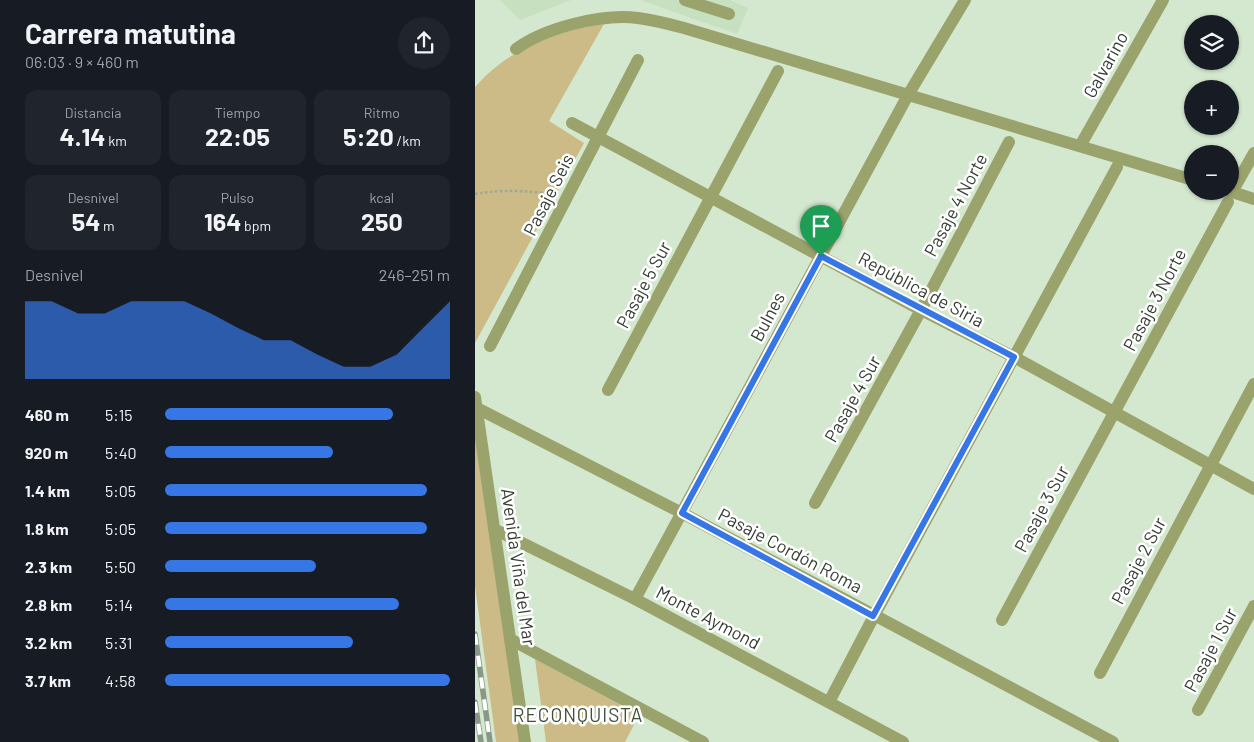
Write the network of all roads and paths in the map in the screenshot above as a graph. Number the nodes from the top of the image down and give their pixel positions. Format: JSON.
{"nodes":[{"id":1,"x":685,"y":0,"type":"edge"},
{"id":2,"x":965,"y":0,"type":"edge"},
{"id":3,"x":1163,"y":0,"type":"edge"},
{"id":4,"x":729,"y":14,"type":"dead end"},
{"id":5,"x":516,"y":49,"type":"dead end"},
{"id":6,"x":638,"y":60,"type":"dead end"},
{"id":7,"x":778,"y":71,"type":"dead end"},
{"id":8,"x":908,"y":95,"type":"junction"},
{"id":9,"x":571,"y":123,"type":"dead end"},
{"id":10,"x":598,"y":137,"type":"junction"},
{"id":11,"x":1009,"y":142,"type":"dead end"},
{"id":12,"x":1080,"y":146,"type":"junction"},
{"id":13,"x":1254,"y":153,"type":"edge"},
{"id":14,"x":1117,"y":167,"type":"dead end"},
{"id":15,"x":1184,"y":177,"type":"edge"},
{"id":16,"x":1239,"y":178,"type":"edge"},
{"id":17,"x":475,"y":194,"type":"edge"},
{"id":18,"x":567,"y":196,"type":"junction"},
{"id":19,"x":1239,"y":197,"type":"edge"},
{"id":20,"x":711,"y":198,"type":"junction"},
{"id":21,"x":1254,"y":199,"type":"edge"},
{"id":22,"x":1226,"y":200,"type":"edge"},
{"id":23,"x":821,"y":256,"type":"junction"},
{"id":24,"x":921,"y":310,"type":"junction"},
{"id":25,"x":490,"y":346,"type":"dead end"},
{"id":26,"x":1014,"y":357,"type":"junction"},
{"id":27,"x":1254,"y":384,"type":"edge"},
{"id":28,"x":608,"y":390,"type":"dead end"},
{"id":29,"x":476,"y":402,"type":"edge"},
{"id":30,"x":1113,"y":414,"type":"junction"},
{"id":31,"x":1210,"y":466,"type":"junction"},
{"id":32,"x":1254,"y":489,"type":"edge"},
{"id":33,"x":815,"y":504,"type":"dead end"},
{"id":34,"x":682,"y":513,"type":"junction"},
{"id":35,"x":494,"y":529,"type":"junction"},
{"id":36,"x":635,"y":600,"type":"junction"},
{"id":37,"x":1254,"y":606,"type":"edge"},
{"id":38,"x":873,"y":616,"type":"junction"},
{"id":39,"x":1002,"y":620,"type":"dead end"},
{"id":40,"x":510,"y":639,"type":"junction"},
{"id":41,"x":1100,"y":673,"type":"dead end"},
{"id":42,"x":829,"y":702,"type":"junction"},
{"id":43,"x":1198,"y":710,"type":"dead end"},
{"id":44,"x":525,"y":742,"type":"edge"},
{"id":45,"x":703,"y":742,"type":"edge"},
{"id":46,"x":903,"y":742,"type":"edge"},
{"id":47,"x":1113,"y":742,"type":"edge"}],
"edges":[{"from":1,"to":4,"type":"street"},
{"from":2,"to":8,"type":"street","name":"Bulnes"},
{"from":3,"to":12,"type":"street","name":"Galvarino"},
{"from":5,"to":8,"type":"street"},
{"from":6,"to":10,"type":"street","name":"Pasaje Seis"},
{"from":7,"to":20,"type":"street","name":"Pasaje 5 Sur"},
{"from":8,"to":12,"type":"street"},
{"from":8,"to":23,"type":"street","name":"Bulnes"},
{"from":9,"to":10,"type":"street","name":"República de Siria"},
{"from":10,"to":18,"type":"street","name":"Pasaje Seis"},
{"from":10,"to":20,"type":"street","name":"República de Siria"},
{"from":11,"to":24,"type":"street","name":"Pasaje 4 Norte"},
{"from":12,"to":15,"type":"street"},
{"from":13,"to":16,"type":"street","name":"Pasaje 3 Norte"},
{"from":14,"to":26,"type":"street"},
{"from":17,"to":18,"type":"path"},
{"from":18,"to":25,"type":"street","name":"Pasaje Seis"},
{"from":19,"to":21,"type":"street"},
{"from":20,"to":23,"type":"street","name":"República de Siria"},
{"from":20,"to":28,"type":"street","name":"Pasaje 5 Sur"},
{"from":22,"to":30,"type":"street","name":"Pasaje 3 Norte"},
{"from":23,"to":24,"type":"street","name":"República de Siria"},
{"from":23,"to":34,"type":"street","name":"Bulnes"},
{"from":24,"to":26,"type":"street","name":"República de Siria"},
{"from":24,"to":33,"type":"street","name":"Pasaje 4 Sur"},
{"from":26,"to":30,"type":"street","name":"República de Siria"},
{"from":26,"to":38,"type":"street"},
{"from":27,"to":31,"type":"street","name":"Pasaje 2 Sur"},
{"from":29,"to":34,"type":"street","name":"Pasaje Cordón Roma"},
{"from":29,"to":35,"type":"street","name":"Avenida Viña del Mar"},
{"from":30,"to":31,"type":"street","name":"República de Siria"},
{"from":30,"to":39,"type":"street","name":"Pasaje 3 Sur"},
{"from":31,"to":32,"type":"street","name":"República de Siria"},
{"from":31,"to":41,"type":"street","name":"Pasaje 2 Sur"},
{"from":34,"to":36,"type":"street","name":"Bulnes"},
{"from":34,"to":38,"type":"street","name":"Pasaje Cordón Roma"},
{"from":35,"to":36,"type":"street","name":"Monte Aymond"},
{"from":35,"to":40,"type":"street","name":"Avenida Viña del Mar"},
{"from":36,"to":42,"type":"street","name":"Monte Aymond"},
{"from":37,"to":43,"type":"street","name":"Pasaje 1 Sur"},
{"from":38,"to":42,"type":"street"},
{"from":38,"to":47,"type":"street","name":"Pasaje Cordón Roma"},
{"from":40,"to":44,"type":"street","name":"Avenida Viña del Mar"},
{"from":40,"to":45,"type":"street"},
{"from":42,"to":46,"type":"street","name":"Monte Aymond"}]}
